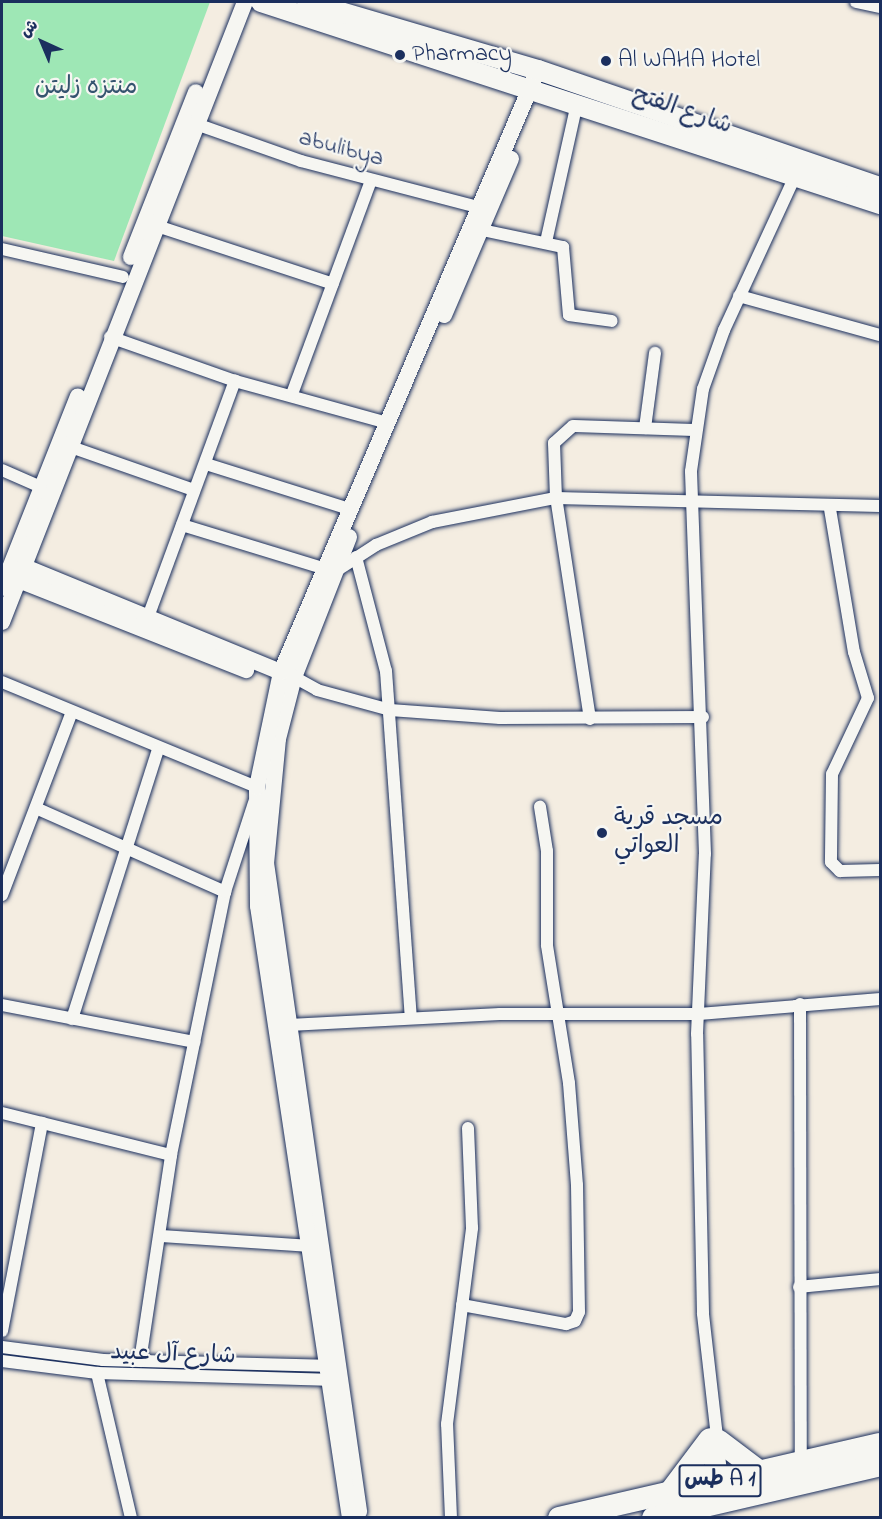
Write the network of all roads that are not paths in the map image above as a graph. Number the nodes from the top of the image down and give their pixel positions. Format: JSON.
{"nodes":[{"id":1,"x":232,"y":2,"type":"edge"},
{"id":2,"x":245,"y":2,"type":"edge"},
{"id":3,"x":261,"y":2,"type":"edge"},
{"id":4,"x":307,"y":2,"type":"edge"},
{"id":5,"x":862,"y":2,"type":"edge"},
{"id":6,"x":880,"y":7,"type":"edge"},
{"id":7,"x":539,"y":80,"type":"junction"},
{"id":8,"x":577,"y":103,"type":"junction"},
{"id":9,"x":196,"y":124,"type":"junction"},
{"id":10,"x":795,"y":176,"type":"junction"},
{"id":11,"x":371,"y":180,"type":"junction"},
{"id":12,"x":880,"y":187,"type":"edge"},
{"id":13,"x":880,"y":204,"type":"edge"},
{"id":14,"x":478,"y":207,"type":"junction"},
{"id":15,"x":156,"y":226,"type":"junction"},
{"id":16,"x":482,"y":230,"type":"junction"},
{"id":17,"x":546,"y":242,"type":"junction"},
{"id":18,"x":2,"y":249,"type":"edge"},
{"id":19,"x":123,"y":277,"type":"junction"},
{"id":20,"x":333,"y":284,"type":"junction"},
{"id":21,"x":740,"y":296,"type":"junction"},
{"id":22,"x":612,"y":321,"type":"dead end"},
{"id":23,"x":880,"y":335,"type":"edge"},
{"id":24,"x":110,"y":337,"type":"junction"},
{"id":25,"x":655,"y":353,"type":"dead end"},
{"id":26,"x":235,"y":381,"type":"junction"},
{"id":27,"x":292,"y":394,"type":"junction"},
{"id":28,"x":387,"y":423,"type":"junction"},
{"id":29,"x":645,"y":428,"type":"junction"},
{"id":30,"x":695,"y":430,"type":"junction"},
{"id":31,"x":71,"y":447,"type":"junction"},
{"id":32,"x":206,"y":464,"type":"junction"},
{"id":33,"x":2,"y":470,"type":"edge"},
{"id":34,"x":41,"y":487,"type":"junction"},
{"id":35,"x":194,"y":490,"type":"junction"},
{"id":36,"x":556,"y":498,"type":"junction"},
{"id":37,"x":692,"y":500,"type":"junction"},
{"id":38,"x":880,"y":506,"type":"edge"},
{"id":39,"x":350,"y":509,"type":"junction"},
{"id":40,"x":830,"y":509,"type":"junction"},
{"id":41,"x":182,"y":525,"type":"junction"},
{"id":42,"x":356,"y":557,"type":"junction"},
{"id":43,"x":329,"y":570,"type":"junction"},
{"id":44,"x":9,"y":572,"type":"edge"},
{"id":45,"x":148,"y":617,"type":"junction"},
{"id":46,"x":2,"y":622,"type":"edge"},
{"id":47,"x":286,"y":680,"type":"junction"},
{"id":48,"x":2,"y":682,"type":"edge"},
{"id":49,"x":874,"y":698,"type":"edge"},
{"id":50,"x":390,"y":710,"type":"junction"},
{"id":51,"x":72,"y":712,"type":"junction"},
{"id":52,"x":703,"y":717,"type":"junction"},
{"id":53,"x":591,"y":719,"type":"junction"},
{"id":54,"x":158,"y":749,"type":"junction"},
{"id":55,"x":256,"y":793,"type":"junction"},
{"id":56,"x":540,"y":807,"type":"dead end"},
{"id":57,"x":38,"y":809,"type":"junction"},
{"id":58,"x":126,"y":849,"type":"junction"},
{"id":59,"x":880,"y":870,"type":"edge"},
{"id":60,"x":2,"y":891,"type":"edge"},
{"id":61,"x":225,"y":892,"type":"junction"},
{"id":62,"x":880,"y":999,"type":"edge"},
{"id":63,"x":800,"y":1004,"type":"junction"},
{"id":64,"x":2,"y":1005,"type":"edge"},
{"id":65,"x":699,"y":1014,"type":"junction"},
{"id":66,"x":558,"y":1015,"type":"junction"},
{"id":67,"x":411,"y":1017,"type":"junction"},
{"id":68,"x":72,"y":1018,"type":"junction"},
{"id":69,"x":289,"y":1025,"type":"junction"},
{"id":70,"x":194,"y":1042,"type":"junction"},
{"id":71,"x":2,"y":1113,"type":"edge"},
{"id":72,"x":42,"y":1124,"type":"junction"},
{"id":73,"x":468,"y":1128,"type":"dead end"},
{"id":74,"x":171,"y":1155,"type":"junction"},
{"id":75,"x":160,"y":1236,"type":"junction"},
{"id":76,"x":309,"y":1246,"type":"junction"},
{"id":77,"x":880,"y":1279,"type":"edge"},
{"id":78,"x":799,"y":1287,"type":"junction"},
{"id":79,"x":462,"y":1305,"type":"junction"},
{"id":80,"x":2,"y":1331,"type":"edge"},
{"id":81,"x":2,"y":1347,"type":"edge"},
{"id":82,"x":2,"y":1361,"type":"edge"},
{"id":83,"x":140,"y":1361,"type":"junction"},
{"id":84,"x":97,"y":1373,"type":"junction"},
{"id":85,"x":335,"y":1373,"type":"junction"},
{"id":86,"x":714,"y":1433,"type":"junction"},
{"id":87,"x":880,"y":1444,"type":"edge"},
{"id":88,"x":801,"y":1463,"type":"junction"},
{"id":89,"x":880,"y":1465,"type":"edge"},
{"id":90,"x":760,"y":1472,"type":"junction"},
{"id":91,"x":716,"y":1482,"type":"junction"},
{"id":92,"x":670,"y":1492,"type":"junction"},
{"id":93,"x":131,"y":1518,"type":"edge"},
{"id":94,"x":350,"y":1518,"type":"edge"},
{"id":95,"x":361,"y":1518,"type":"edge"},
{"id":96,"x":451,"y":1518,"type":"edge"},
{"id":97,"x":559,"y":1518,"type":"edge"},
{"id":98,"x":653,"y":1518,"type":"edge"}],
"edges":[{"from":1,"to":19,"type":"street"},
{"from":2,"to":9,"type":"street"},
{"from":3,"to":7,"type":"main road","name":"شارع الفتح"},
{"from":4,"to":7,"type":"main road"},
{"from":5,"to":6,"type":"street"},
{"from":7,"to":8,"type":"main road","name":"شارع الفتح"},
{"from":7,"to":12,"type":"main road"},
{"from":7,"to":14,"type":"street"},
{"from":7,"to":16,"type":"street"},
{"from":8,"to":10,"type":"main road","name":"شارع الفتح"},
{"from":8,"to":17,"type":"street"},
{"from":9,"to":11,"type":"street","name":"abulibya"},
{"from":9,"to":15,"type":"street"},
{"from":10,"to":13,"type":"main road","name":"شارع الفتح"},
{"from":10,"to":21,"type":"street"},
{"from":11,"to":14,"type":"street","name":"abulibya"},
{"from":11,"to":20,"type":"street"},
{"from":14,"to":28,"type":"street"},
{"from":15,"to":20,"type":"street"},
{"from":15,"to":24,"type":"street"},
{"from":16,"to":17,"type":"street"},
{"from":16,"to":43,"type":"street"},
{"from":17,"to":22,"type":"street"},
{"from":18,"to":19,"type":"street"},
{"from":19,"to":34,"type":"street"},
{"from":20,"to":27,"type":"street"},
{"from":21,"to":23,"type":"street"},
{"from":21,"to":30,"type":"street"},
{"from":24,"to":26,"type":"street"},
{"from":24,"to":31,"type":"street"},
{"from":25,"to":29,"type":"street"},
{"from":26,"to":27,"type":"street"},
{"from":26,"to":32,"type":"street"},
{"from":27,"to":28,"type":"street"},
{"from":28,"to":39,"type":"street"},
{"from":29,"to":30,"type":"street"},
{"from":29,"to":36,"type":"street"},
{"from":30,"to":37,"type":"street"},
{"from":31,"to":35,"type":"street"},
{"from":31,"to":44,"type":"street"},
{"from":32,"to":35,"type":"street"},
{"from":32,"to":39,"type":"street"},
{"from":33,"to":34,"type":"street"},
{"from":34,"to":44,"type":"street"},
{"from":35,"to":41,"type":"street"},
{"from":36,"to":37,"type":"street"},
{"from":36,"to":42,"type":"street"},
{"from":36,"to":53,"type":"street"},
{"from":37,"to":40,"type":"street"},
{"from":37,"to":52,"type":"street"},
{"from":38,"to":40,"type":"street"},
{"from":39,"to":43,"type":"street"},
{"from":40,"to":49,"type":"street"},
{"from":41,"to":43,"type":"street"},
{"from":41,"to":45,"type":"street"},
{"from":42,"to":43,"type":"street"},
{"from":42,"to":50,"type":"street"},
{"from":43,"to":47,"type":"street"},
{"from":44,"to":45,"type":"street"},
{"from":44,"to":46,"type":"street"},
{"from":44,"to":47,"type":"street"},
{"from":45,"to":47,"type":"street"},
{"from":47,"to":50,"type":"street"},
{"from":47,"to":55,"type":"street"},
{"from":47,"to":69,"type":"street"},
{"from":48,"to":51,"type":"street"},
{"from":49,"to":59,"type":"street"},
{"from":50,"to":53,"type":"street"},
{"from":50,"to":67,"type":"street"},
{"from":51,"to":54,"type":"street"},
{"from":51,"to":57,"type":"street"},
{"from":52,"to":53,"type":"street"},
{"from":52,"to":65,"type":"street"},
{"from":54,"to":55,"type":"street"},
{"from":54,"to":58,"type":"street"},
{"from":55,"to":61,"type":"street"},
{"from":55,"to":76,"type":"street"},
{"from":56,"to":66,"type":"street"},
{"from":57,"to":58,"type":"street"},
{"from":57,"to":60,"type":"street"},
{"from":58,"to":61,"type":"street"},
{"from":58,"to":68,"type":"street"},
{"from":61,"to":70,"type":"street"},
{"from":62,"to":63,"type":"street"},
{"from":63,"to":65,"type":"street"},
{"from":63,"to":78,"type":"street"},
{"from":64,"to":68,"type":"street"},
{"from":65,"to":66,"type":"street"},
{"from":65,"to":86,"type":"street"},
{"from":66,"to":67,"type":"street"},
{"from":66,"to":79,"type":"street"},
{"from":67,"to":69,"type":"street"},
{"from":68,"to":70,"type":"street"},
{"from":69,"to":85,"type":"street"},
{"from":70,"to":74,"type":"street"},
{"from":71,"to":72,"type":"street"},
{"from":72,"to":74,"type":"street"},
{"from":72,"to":80,"type":"street"},
{"from":73,"to":79,"type":"street"},
{"from":74,"to":75,"type":"street"},
{"from":75,"to":76,"type":"street"},
{"from":75,"to":83,"type":"street"},
{"from":76,"to":85,"type":"street"},
{"from":77,"to":78,"type":"street"},
{"from":78,"to":88,"type":"street"},
{"from":79,"to":96,"type":"street"},
{"from":81,"to":83,"type":"street","name":"شارع آل عبيد"},
{"from":82,"to":84,"type":"street","name":"شارع آل عبيد"},
{"from":83,"to":85,"type":"street","name":"شارع آل عبيد"},
{"from":84,"to":85,"type":"street","name":"شارع آل عبيد"},
{"from":84,"to":93,"type":"street"},
{"from":85,"to":94,"type":"street"},
{"from":85,"to":95,"type":"street"},
{"from":86,"to":90,"type":"highway"},
{"from":86,"to":91,"type":"street"},
{"from":86,"to":92,"type":"highway"},
{"from":87,"to":88,"type":"highway","number":"طس A 1"},
{"from":88,"to":90,"type":"highway","number":"طس A 1"},
{"from":89,"to":98,"type":"highway","number":"طس A 1"},
{"from":90,"to":91,"type":"highway","number":"طس A 1"},
{"from":91,"to":92,"type":"highway","number":"طس A 1"},
{"from":92,"to":97,"type":"highway","number":"طس A 1"}]}
